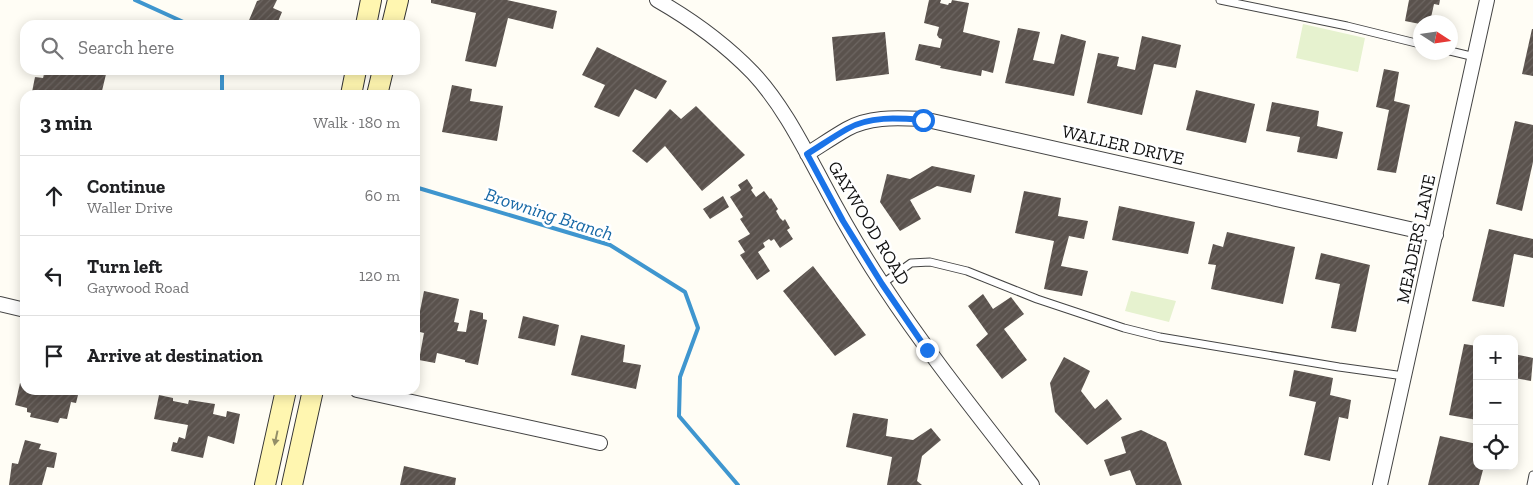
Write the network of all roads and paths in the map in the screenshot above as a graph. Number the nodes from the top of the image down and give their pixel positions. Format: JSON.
{"nodes":[{"id":1,"x":372,"y":0,"type":"edge"},
{"id":2,"x":398,"y":0,"type":"edge"},
{"id":3,"x":658,"y":0,"type":"edge"},
{"id":4,"x":1220,"y":0,"type":"edge"},
{"id":5,"x":1487,"y":0,"type":"edge"},
{"id":6,"x":367,"y":20,"type":"edge"},
{"id":7,"x":393,"y":20,"type":"edge"},
{"id":8,"x":1413,"y":42,"type":"edge"},
{"id":9,"x":1458,"y":53,"type":"edge"},
{"id":10,"x":1475,"y":57,"type":"junction"},
{"id":11,"x":355,"y":75,"type":"edge"},
{"id":12,"x":382,"y":75,"type":"edge"},
{"id":13,"x":352,"y":90,"type":"edge"},
{"id":14,"x":378,"y":90,"type":"edge"},
{"id":15,"x":807,"y":154,"type":"junction"},
{"id":16,"x":1436,"y":235,"type":"junction"},
{"id":17,"x":882,"y":284,"type":"junction"},
{"id":18,"x":0,"y":304,"type":"edge"},
{"id":19,"x":20,"y":309,"type":"edge"},
{"id":20,"x":1404,"y":376,"type":"junction"},
{"id":21,"x":285,"y":395,"type":"edge"},
{"id":22,"x":312,"y":395,"type":"edge"},
{"id":23,"x":379,"y":395,"type":"edge"},
{"id":24,"x":600,"y":443,"type":"dead end"},
{"id":25,"x":1533,"y":475,"type":"edge"},
{"id":26,"x":265,"y":485,"type":"edge"},
{"id":27,"x":292,"y":485,"type":"edge"},
{"id":28,"x":1032,"y":485,"type":"edge"},
{"id":29,"x":1380,"y":485,"type":"edge"},
{"id":30,"x":1531,"y":485,"type":"edge"}],
"edges":[{"from":1,"to":6,"type":"main road"},
{"from":2,"to":7,"type":"main road"},
{"from":3,"to":15,"type":"street","name":"GAYWOOD ROAD"},
{"from":4,"to":8,"type":"lane"},
{"from":5,"to":10,"type":"street","name":"MEADERS LANE"},
{"from":9,"to":10,"type":"lane"},
{"from":10,"to":16,"type":"street","name":"MEADERS LANE"},
{"from":11,"to":13,"type":"main road"},
{"from":12,"to":14,"type":"main road"},
{"from":15,"to":16,"type":"street","name":"WALLER DRIVE"},
{"from":15,"to":17,"type":"street","name":"GAYWOOD ROAD"},
{"from":16,"to":20,"type":"street","name":"MEADERS LANE"},
{"from":17,"to":20,"type":"lane"},
{"from":17,"to":28,"type":"street","name":"GAYWOOD ROAD"},
{"from":18,"to":19,"type":"street"},
{"from":20,"to":29,"type":"street","name":"MEADERS LANE"},
{"from":21,"to":26,"type":"main road","one_way":true},
{"from":22,"to":27,"type":"main road"},
{"from":23,"to":24,"type":"street"},
{"from":25,"to":30,"type":"lane"}]}
